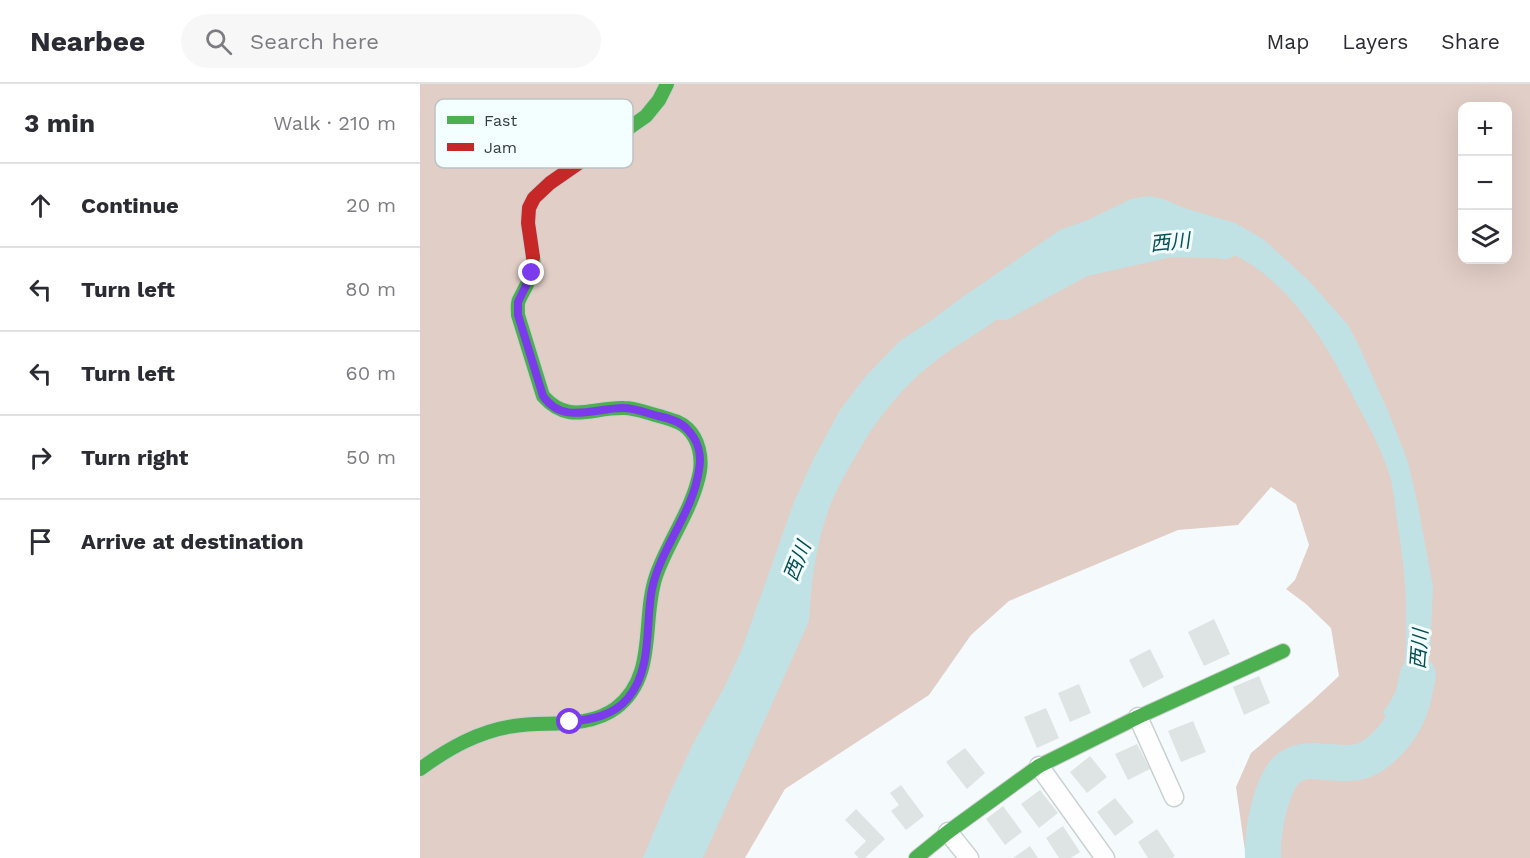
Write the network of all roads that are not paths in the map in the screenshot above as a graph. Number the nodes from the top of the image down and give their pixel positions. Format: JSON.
{"nodes":[{"id":1,"x":667,"y":84,"type":"edge"},
{"id":2,"x":633,"y":125,"type":"edge"},
{"id":3,"x":573,"y":168,"type":"edge"},
{"id":4,"x":1283,"y":651,"type":"dead end"},
{"id":5,"x":1138,"y":717,"type":"junction"},
{"id":6,"x":1039,"y":766,"type":"junction"},
{"id":7,"x":420,"y":769,"type":"edge"},
{"id":8,"x":1174,"y":797,"type":"dead end"},
{"id":9,"x":948,"y":832,"type":"junction"},
{"id":10,"x":916,"y":858,"type":"edge"},
{"id":11,"x":969,"y":858,"type":"edge"},
{"id":12,"x":1105,"y":858,"type":"edge"}],
"edges":[{"from":1,"to":2,"type":"street"},
{"from":3,"to":7,"type":"street"},
{"from":4,"to":5,"type":"street"},
{"from":5,"to":6,"type":"street"},
{"from":5,"to":8,"type":"street"},
{"from":6,"to":9,"type":"street"},
{"from":6,"to":12,"type":"street"},
{"from":9,"to":10,"type":"street"},
{"from":9,"to":11,"type":"street"}]}
